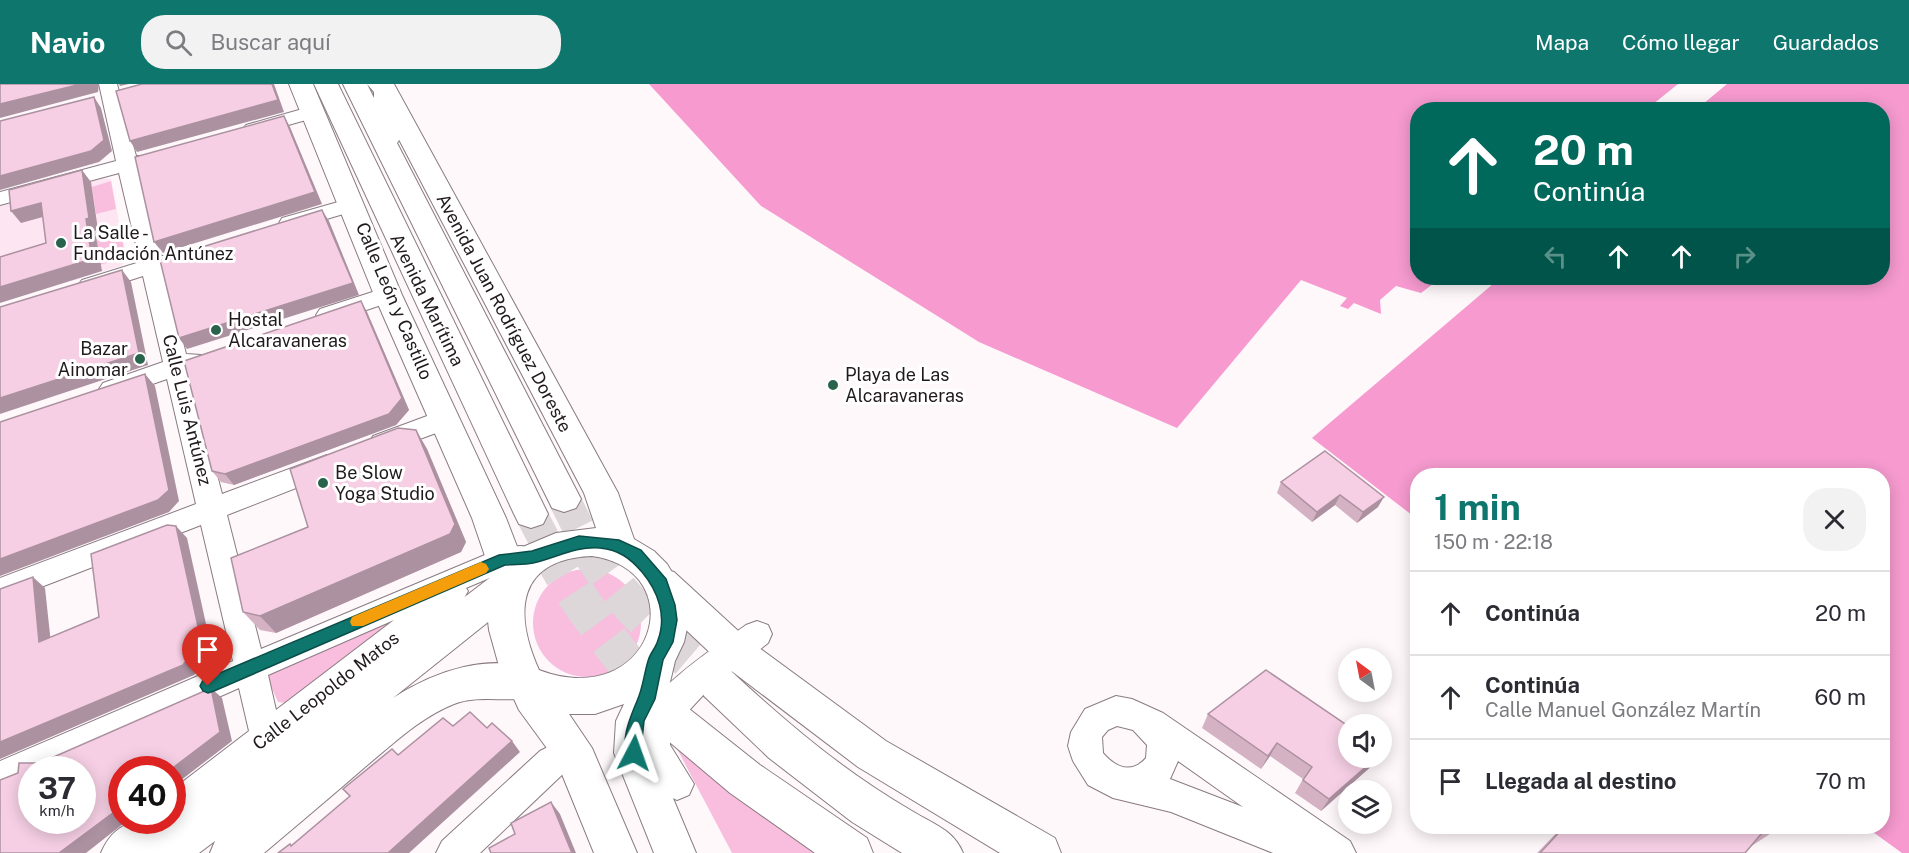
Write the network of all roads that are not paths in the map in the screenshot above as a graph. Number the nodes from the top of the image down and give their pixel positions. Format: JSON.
{"nodes":[{"id":1,"x":301,"y":84,"type":"edge"},
{"id":2,"x":326,"y":84,"type":"edge"},
{"id":3,"x":355,"y":84,"type":"edge"},
{"id":4,"x":382,"y":86,"type":"edge"},
{"id":5,"x":109,"y":94,"type":"edge"},
{"id":6,"x":322,"y":115,"type":"junction"},
{"id":7,"x":236,"y":134,"type":"edge"},
{"id":8,"x":388,"y":153,"type":"junction"},
{"id":9,"x":160,"y":155,"type":"edge"},
{"id":10,"x":127,"y":164,"type":"junction"},
{"id":11,"x":350,"y":165,"type":"junction"},
{"id":12,"x":0,"y":200,"type":"edge"},
{"id":13,"x":352,"y":204,"type":"junction"},
{"id":14,"x":265,"y":231,"type":"edge"},
{"id":15,"x":188,"y":255,"type":"edge"},
{"id":16,"x":152,"y":266,"type":"junction"},
{"id":17,"x":65,"y":293,"type":"edge"},
{"id":18,"x":388,"y":295,"type":"junction"},
{"id":19,"x":301,"y":324,"type":"edge"},
{"id":20,"x":211,"y":355,"type":"edge"},
{"id":21,"x":177,"y":367,"type":"junction"},
{"id":22,"x":85,"y":398,"type":"edge"},
{"id":23,"x":446,"y":419,"type":"junction"},
{"id":24,"x":564,"y":499,"type":"tunnel mouth"},
{"id":25,"x":212,"y":509,"type":"junction"},
{"id":26,"x":531,"y":514,"type":"tunnel mouth"},
{"id":27,"x":619,"y":546,"type":"junction"},
{"id":28,"x":506,"y":567,"type":"junction"},
{"id":29,"x":661,"y":583,"type":"junction"},
{"id":30,"x":0,"y":591,"type":"edge"},
{"id":31,"x":736,"y":656,"type":"junction"},
{"id":32,"x":656,"y":659,"type":"junction"},
{"id":33,"x":250,"y":667,"type":"junction"},
{"id":34,"x":526,"y":682,"type":"junction"},
{"id":35,"x":674,"y":721,"type":"tunnel mouth"},
{"id":36,"x":1149,"y":722,"type":"junction"},
{"id":37,"x":267,"y":737,"type":"junction"},
{"id":38,"x":566,"y":740,"type":"junction"},
{"id":39,"x":0,"y":777,"type":"edge"},
{"id":40,"x":677,"y":784,"type":"dead end"},
{"id":41,"x":1129,"y":785,"type":"junction"},
{"id":42,"x":186,"y":800,"type":"edge"},
{"id":43,"x":143,"y":834,"type":"edge"},
{"id":44,"x":119,"y":853,"type":"edge"},
{"id":45,"x":165,"y":853,"type":"edge"},
{"id":46,"x":231,"y":853,"type":"edge"},
{"id":47,"x":454,"y":853,"type":"edge"},
{"id":48,"x":616,"y":853,"type":"edge"},
{"id":49,"x":675,"y":853,"type":"edge"},
{"id":50,"x":852,"y":853,"type":"edge"},
{"id":51,"x":942,"y":853,"type":"edge"},
{"id":52,"x":1040,"y":853,"type":"edge"},
{"id":53,"x":1317,"y":853,"type":"edge"},
{"id":54,"x":1338,"y":853,"type":"edge"}],
"edges":[{"from":1,"to":6,"type":"main road","name":"Calle León y Castillo"},
{"from":2,"to":6,"type":"main road"},
{"from":3,"to":8,"type":"main road","name":"Avenida Marítima"},
{"from":4,"to":8,"type":"main road"},
{"from":4,"to":27,"type":"main road","name":"Avenida Juan Rodríguez Doreste"},
{"from":5,"to":10,"type":"street","name":"Calle Luis Antúnez"},
{"from":6,"to":7,"type":"street"},
{"from":6,"to":11,"type":"main road","name":"Calle León y Castillo"},
{"from":6,"to":11,"type":"main road"},
{"from":8,"to":24,"type":"main road","name":"Avenida Marítima"},
{"from":9,"to":10,"type":"street"},
{"from":10,"to":12,"type":"street"},
{"from":10,"to":16,"type":"street","name":"Calle Luis Antúnez"},
{"from":11,"to":13,"type":"main road","name":"Calle León y Castillo"},
{"from":11,"to":26,"type":"main road","name":"Avenida Marítima"},
{"from":13,"to":14,"type":"street"},
{"from":13,"to":18,"type":"main road","name":"Calle León y Castillo"},
{"from":15,"to":16,"type":"street"},
{"from":16,"to":17,"type":"street"},
{"from":16,"to":21,"type":"street","name":"Calle Luis Antúnez"},
{"from":18,"to":19,"type":"street"},
{"from":18,"to":23,"type":"main road","name":"Calle León y Castillo"},
{"from":20,"to":21,"type":"street"},
{"from":21,"to":22,"type":"street"},
{"from":21,"to":25,"type":"street","name":"Calle Luis Antúnez"},
{"from":23,"to":25,"type":"street"},
{"from":23,"to":28,"type":"main road","name":"Calle León y Castillo"},
{"from":25,"to":30,"type":"street"},
{"from":25,"to":33,"type":"street","name":"Calle Luis Antúnez"},
{"from":27,"to":28,"type":"main road"},
{"from":27,"to":29,"type":"main road"},
{"from":28,"to":33,"type":"street"},
{"from":28,"to":34,"type":"main road"},
{"from":28,"to":37,"type":"street","name":"Calle Leopoldo Matos"},
{"from":28,"to":45,"type":"main road"},
{"from":29,"to":31,"type":"main road"},
{"from":29,"to":32,"type":"main road"},
{"from":31,"to":40,"type":"street"},
{"from":31,"to":51,"type":"main road"},
{"from":31,"to":52,"type":"main road"},
{"from":32,"to":34,"type":"main road"},
{"from":32,"to":49,"type":"main road"},
{"from":33,"to":37,"type":"street","name":"Calle Luis Antúnez"},
{"from":33,"to":39,"type":"street"},
{"from":34,"to":38,"type":"main road"},
{"from":34,"to":46,"type":"main road"},
{"from":35,"to":50,"type":"main road"},
{"from":36,"to":41,"type":"street"},
{"from":36,"to":41,"type":"street"},
{"from":36,"to":54,"type":"street"},
{"from":37,"to":42,"type":"street","name":"Calle Leopoldo Matos"},
{"from":38,"to":47,"type":"street"},
{"from":38,"to":48,"type":"main road"},
{"from":41,"to":53,"type":"street"},
{"from":43,"to":44,"type":"street"}]}
